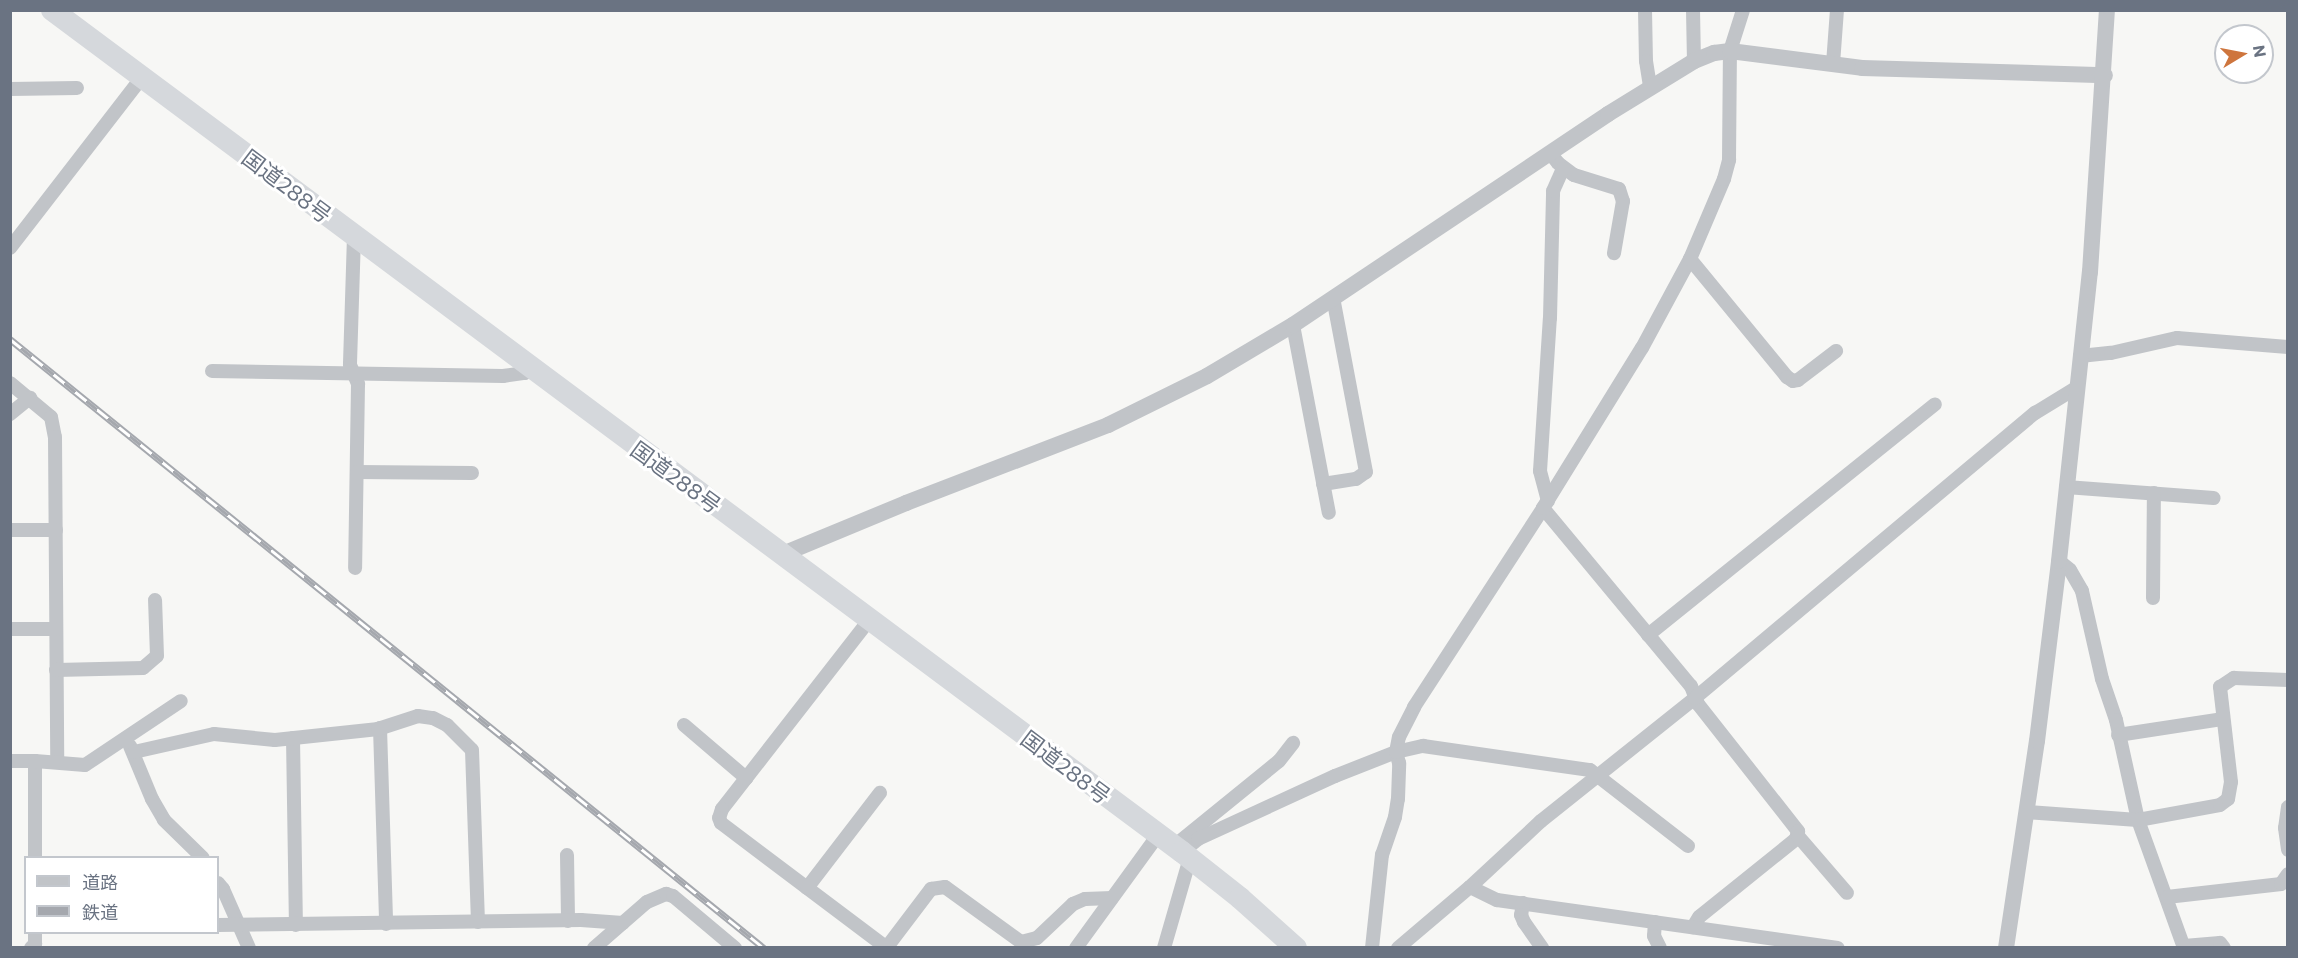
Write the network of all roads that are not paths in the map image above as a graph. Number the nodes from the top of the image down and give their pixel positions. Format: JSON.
{"nodes":[{"id":1,"x":52,"y":10,"type":"edge"},
{"id":2,"x":1645,"y":10,"type":"edge"},
{"id":3,"x":1693,"y":10,"type":"edge"},
{"id":4,"x":1743,"y":10,"type":"edge"},
{"id":5,"x":1837,"y":10,"type":"edge"},
{"id":6,"x":2107,"y":10,"type":"edge"},
{"id":7,"x":1731,"y":51,"type":"junction"},
{"id":8,"x":1694,"y":61,"type":"junction"},
{"id":9,"x":1833,"y":64,"type":"junction"},
{"id":10,"x":2105,"y":75,"type":"junction"},
{"id":11,"x":142,"y":77,"type":"junction"},
{"id":12,"x":1650,"y":87,"type":"junction"},
{"id":13,"x":77,"y":88,"type":"dead end"},
{"id":14,"x":10,"y":89,"type":"edge"},
{"id":15,"x":1550,"y":153,"type":"junction"},
{"id":16,"x":1563,"y":169,"type":"junction"},
{"id":17,"x":354,"y":236,"type":"junction"},
{"id":18,"x":10,"y":248,"type":"edge"},
{"id":19,"x":1614,"y":253,"type":"dead end"},
{"id":20,"x":1690,"y":259,"type":"junction"},
{"id":21,"x":1333,"y":298,"type":"junction"},
{"id":22,"x":1293,"y":325,"type":"junction"},
{"id":23,"x":2288,"y":347,"type":"edge"},
{"id":24,"x":1836,"y":351,"type":"dead end"},
{"id":25,"x":2080,"y":356,"type":"junction"},
{"id":26,"x":532,"y":369,"type":"junction"},
{"id":27,"x":212,"y":371,"type":"dead end"},
{"id":28,"x":355,"y":374,"type":"junction"},
{"id":29,"x":10,"y":383,"type":"edge"},
{"id":30,"x":2076,"y":388,"type":"junction"},
{"id":31,"x":30,"y":398,"type":"junction"},
{"id":32,"x":1935,"y":405,"type":"dead end"},
{"id":33,"x":10,"y":414,"type":"edge"},
{"id":34,"x":357,"y":472,"type":"junction"},
{"id":35,"x":472,"y":473,"type":"dead end"},
{"id":36,"x":1323,"y":484,"type":"junction"},
{"id":37,"x":2066,"y":487,"type":"junction"},
{"id":38,"x":2154,"y":493,"type":"junction"},
{"id":39,"x":2214,"y":498,"type":"dead end"},
{"id":40,"x":1545,"y":505,"type":"junction"},
{"id":41,"x":1329,"y":513,"type":"dead end"},
{"id":42,"x":10,"y":530,"type":"edge"},
{"id":43,"x":56,"y":530,"type":"junction"},
{"id":44,"x":783,"y":554,"type":"junction"},
{"id":45,"x":2059,"y":561,"type":"junction"},
{"id":46,"x":355,"y":568,"type":"dead end"},
{"id":47,"x":2153,"y":598,"type":"dead end"},
{"id":48,"x":155,"y":600,"type":"dead end"},
{"id":49,"x":870,"y":619,"type":"junction"},
{"id":50,"x":10,"y":629,"type":"edge"},
{"id":51,"x":56,"y":629,"type":"junction"},
{"id":52,"x":1648,"y":635,"type":"junction"},
{"id":53,"x":56,"y":670,"type":"junction"},
{"id":54,"x":2288,"y":680,"type":"edge"},
{"id":55,"x":1695,"y":698,"type":"junction"},
{"id":56,"x":181,"y":701,"type":"dead end"},
{"id":57,"x":2222,"y":719,"type":"junction"},
{"id":58,"x":684,"y":725,"type":"dead end"},
{"id":59,"x":380,"y":728,"type":"junction"},
{"id":60,"x":2118,"y":735,"type":"junction"},
{"id":61,"x":293,"y":738,"type":"junction"},
{"id":62,"x":125,"y":739,"type":"junction"},
{"id":63,"x":1293,"y":743,"type":"dead end"},
{"id":64,"x":134,"y":752,"type":"junction"},
{"id":65,"x":1396,"y":752,"type":"junction"},
{"id":66,"x":10,"y":761,"type":"edge"},
{"id":67,"x":34,"y":761,"type":"junction"},
{"id":68,"x":57,"y":762,"type":"junction"},
{"id":69,"x":1598,"y":775,"type":"junction"},
{"id":70,"x":746,"y":778,"type":"junction"},
{"id":71,"x":880,"y":793,"type":"dead end"},
{"id":72,"x":2288,"y":807,"type":"edge"},
{"id":73,"x":2027,"y":812,"type":"junction"},
{"id":74,"x":2138,"y":820,"type":"junction"},
{"id":75,"x":1798,"y":836,"type":"junction"},
{"id":76,"x":1688,"y":846,"type":"dead end"},
{"id":77,"x":1176,"y":848,"type":"junction"},
{"id":78,"x":2288,"y":850,"type":"edge"},
{"id":79,"x":567,"y":855,"type":"dead end"},
{"id":80,"x":35,"y":856,"type":"edge"},
{"id":81,"x":201,"y":856,"type":"edge"},
{"id":82,"x":2288,"y":874,"type":"edge"},
{"id":83,"x":219,"y":884,"type":"edge"},
{"id":84,"x":1470,"y":887,"type":"junction"},
{"id":85,"x":807,"y":888,"type":"junction"},
{"id":86,"x":1847,"y":893,"type":"dead end"},
{"id":87,"x":2167,"y":897,"type":"junction"},
{"id":88,"x":1112,"y":898,"type":"junction"},
{"id":89,"x":1523,"y":903,"type":"junction"},
{"id":90,"x":568,"y":921,"type":"junction"},
{"id":91,"x":478,"y":922,"type":"junction"},
{"id":92,"x":1655,"y":922,"type":"junction"},
{"id":93,"x":623,"y":923,"type":"junction"},
{"id":94,"x":386,"y":924,"type":"junction"},
{"id":95,"x":296,"y":925,"type":"junction"},
{"id":96,"x":219,"y":926,"type":"edge"},
{"id":97,"x":240,"y":926,"type":"junction"},
{"id":98,"x":1693,"y":927,"type":"junction"},
{"id":99,"x":1778,"y":944,"type":"edge"},
{"id":100,"x":604,"y":945,"type":"edge"},
{"id":101,"x":887,"y":947,"type":"edge"},
{"id":102,"x":2184,"y":947,"type":"edge"},
{"id":103,"x":249,"y":948,"type":"edge"},
{"id":104,"x":735,"y":948,"type":"edge"},
{"id":105,"x":1076,"y":948,"type":"edge"},
{"id":106,"x":1164,"y":948,"type":"edge"},
{"id":107,"x":1296,"y":948,"type":"edge"},
{"id":108,"x":1372,"y":948,"type":"edge"},
{"id":109,"x":1398,"y":948,"type":"edge"},
{"id":110,"x":1542,"y":948,"type":"edge"},
{"id":111,"x":1660,"y":948,"type":"edge"},
{"id":112,"x":1838,"y":948,"type":"edge"},
{"id":113,"x":2006,"y":948,"type":"edge"},
{"id":114,"x":2224,"y":948,"type":"edge"}],
"edges":[{"from":1,"to":11,"type":"highway","name":"国道288号"},
{"from":2,"to":12,"type":"street"},
{"from":3,"to":8,"type":"street"},
{"from":4,"to":7,"type":"street"},
{"from":5,"to":9,"type":"street"},
{"from":6,"to":10,"type":"street"},
{"from":7,"to":8,"type":"street"},
{"from":7,"to":9,"type":"street"},
{"from":7,"to":20,"type":"street"},
{"from":8,"to":12,"type":"street"},
{"from":9,"to":10,"type":"street"},
{"from":10,"to":25,"type":"street"},
{"from":11,"to":17,"type":"highway","name":"国道288号"},
{"from":11,"to":18,"type":"street"},
{"from":12,"to":15,"type":"street"},
{"from":13,"to":14,"type":"street"},
{"from":15,"to":16,"type":"street"},
{"from":15,"to":21,"type":"street"},
{"from":16,"to":19,"type":"street"},
{"from":16,"to":40,"type":"street"},
{"from":17,"to":26,"type":"highway","name":"国道288号"},
{"from":17,"to":28,"type":"street"},
{"from":20,"to":24,"type":"street"},
{"from":20,"to":40,"type":"street"},
{"from":21,"to":22,"type":"street"},
{"from":21,"to":36,"type":"street"},
{"from":22,"to":36,"type":"street"},
{"from":22,"to":44,"type":"street"},
{"from":23,"to":25,"type":"street"},
{"from":25,"to":30,"type":"street"},
{"from":26,"to":28,"type":"street"},
{"from":26,"to":44,"type":"highway","name":"国道288号"},
{"from":27,"to":28,"type":"street"},
{"from":28,"to":34,"type":"street"},
{"from":29,"to":31,"type":"street"},
{"from":30,"to":37,"type":"street"},
{"from":30,"to":55,"type":"street"},
{"from":31,"to":33,"type":"street"},
{"from":31,"to":43,"type":"street"},
{"from":32,"to":52,"type":"street"},
{"from":34,"to":35,"type":"street"},
{"from":34,"to":46,"type":"street"},
{"from":36,"to":41,"type":"street"},
{"from":37,"to":38,"type":"street"},
{"from":37,"to":45,"type":"street"},
{"from":38,"to":39,"type":"street"},
{"from":38,"to":47,"type":"street"},
{"from":40,"to":52,"type":"street"},
{"from":40,"to":65,"type":"street"},
{"from":42,"to":43,"type":"street"},
{"from":43,"to":51,"type":"street"},
{"from":44,"to":49,"type":"highway","name":"国道288号"},
{"from":45,"to":60,"type":"street"},
{"from":45,"to":73,"type":"street"},
{"from":48,"to":53,"type":"street"},
{"from":49,"to":70,"type":"street"},
{"from":49,"to":77,"type":"highway","name":"国道288号"},
{"from":50,"to":51,"type":"street"},
{"from":51,"to":53,"type":"street"},
{"from":52,"to":55,"type":"street"},
{"from":53,"to":68,"type":"street"},
{"from":54,"to":57,"type":"street"},
{"from":55,"to":69,"type":"street"},
{"from":55,"to":75,"type":"street"},
{"from":56,"to":62,"type":"street"},
{"from":57,"to":60,"type":"street"},
{"from":57,"to":74,"type":"street"},
{"from":58,"to":70,"type":"street"},
{"from":59,"to":61,"type":"street"},
{"from":59,"to":91,"type":"street"},
{"from":59,"to":94,"type":"street"},
{"from":60,"to":74,"type":"street"},
{"from":61,"to":64,"type":"street"},
{"from":61,"to":95,"type":"street"},
{"from":62,"to":64,"type":"street"},
{"from":62,"to":68,"type":"street"},
{"from":63,"to":77,"type":"street"},
{"from":64,"to":81,"type":"street"},
{"from":65,"to":69,"type":"street"},
{"from":65,"to":77,"type":"street"},
{"from":65,"to":108,"type":"street"},
{"from":66,"to":67,"type":"street"},
{"from":67,"to":68,"type":"street"},
{"from":67,"to":80,"type":"street"},
{"from":69,"to":76,"type":"street"},
{"from":69,"to":84,"type":"street"},
{"from":70,"to":85,"type":"street"},
{"from":71,"to":85,"type":"street"},
{"from":72,"to":78,"type":"street"},
{"from":73,"to":74,"type":"street"},
{"from":73,"to":113,"type":"street"},
{"from":74,"to":87,"type":"street"},
{"from":75,"to":86,"type":"street"},
{"from":75,"to":98,"type":"street"},
{"from":77,"to":88,"type":"street"},
{"from":77,"to":106,"type":"street"},
{"from":77,"to":107,"type":"highway","name":"国道288号"},
{"from":79,"to":90,"type":"street"},
{"from":82,"to":87,"type":"street"},
{"from":83,"to":97,"type":"street"},
{"from":84,"to":89,"type":"street"},
{"from":84,"to":109,"type":"street"},
{"from":85,"to":101,"type":"street"},
{"from":87,"to":102,"type":"street"},
{"from":88,"to":101,"type":"street"},
{"from":88,"to":105,"type":"street"},
{"from":89,"to":92,"type":"street"},
{"from":89,"to":110,"type":"street"},
{"from":90,"to":91,"type":"street"},
{"from":90,"to":93,"type":"street"},
{"from":91,"to":94,"type":"street"},
{"from":92,"to":98,"type":"street"},
{"from":92,"to":111,"type":"street"},
{"from":93,"to":100,"type":"street"},
{"from":93,"to":104,"type":"street"},
{"from":94,"to":95,"type":"street"},
{"from":95,"to":97,"type":"street"},
{"from":96,"to":97,"type":"street"},
{"from":97,"to":103,"type":"street"},
{"from":98,"to":99,"type":"street"},
{"from":99,"to":112,"type":"street"},
{"from":102,"to":114,"type":"street"}]}
